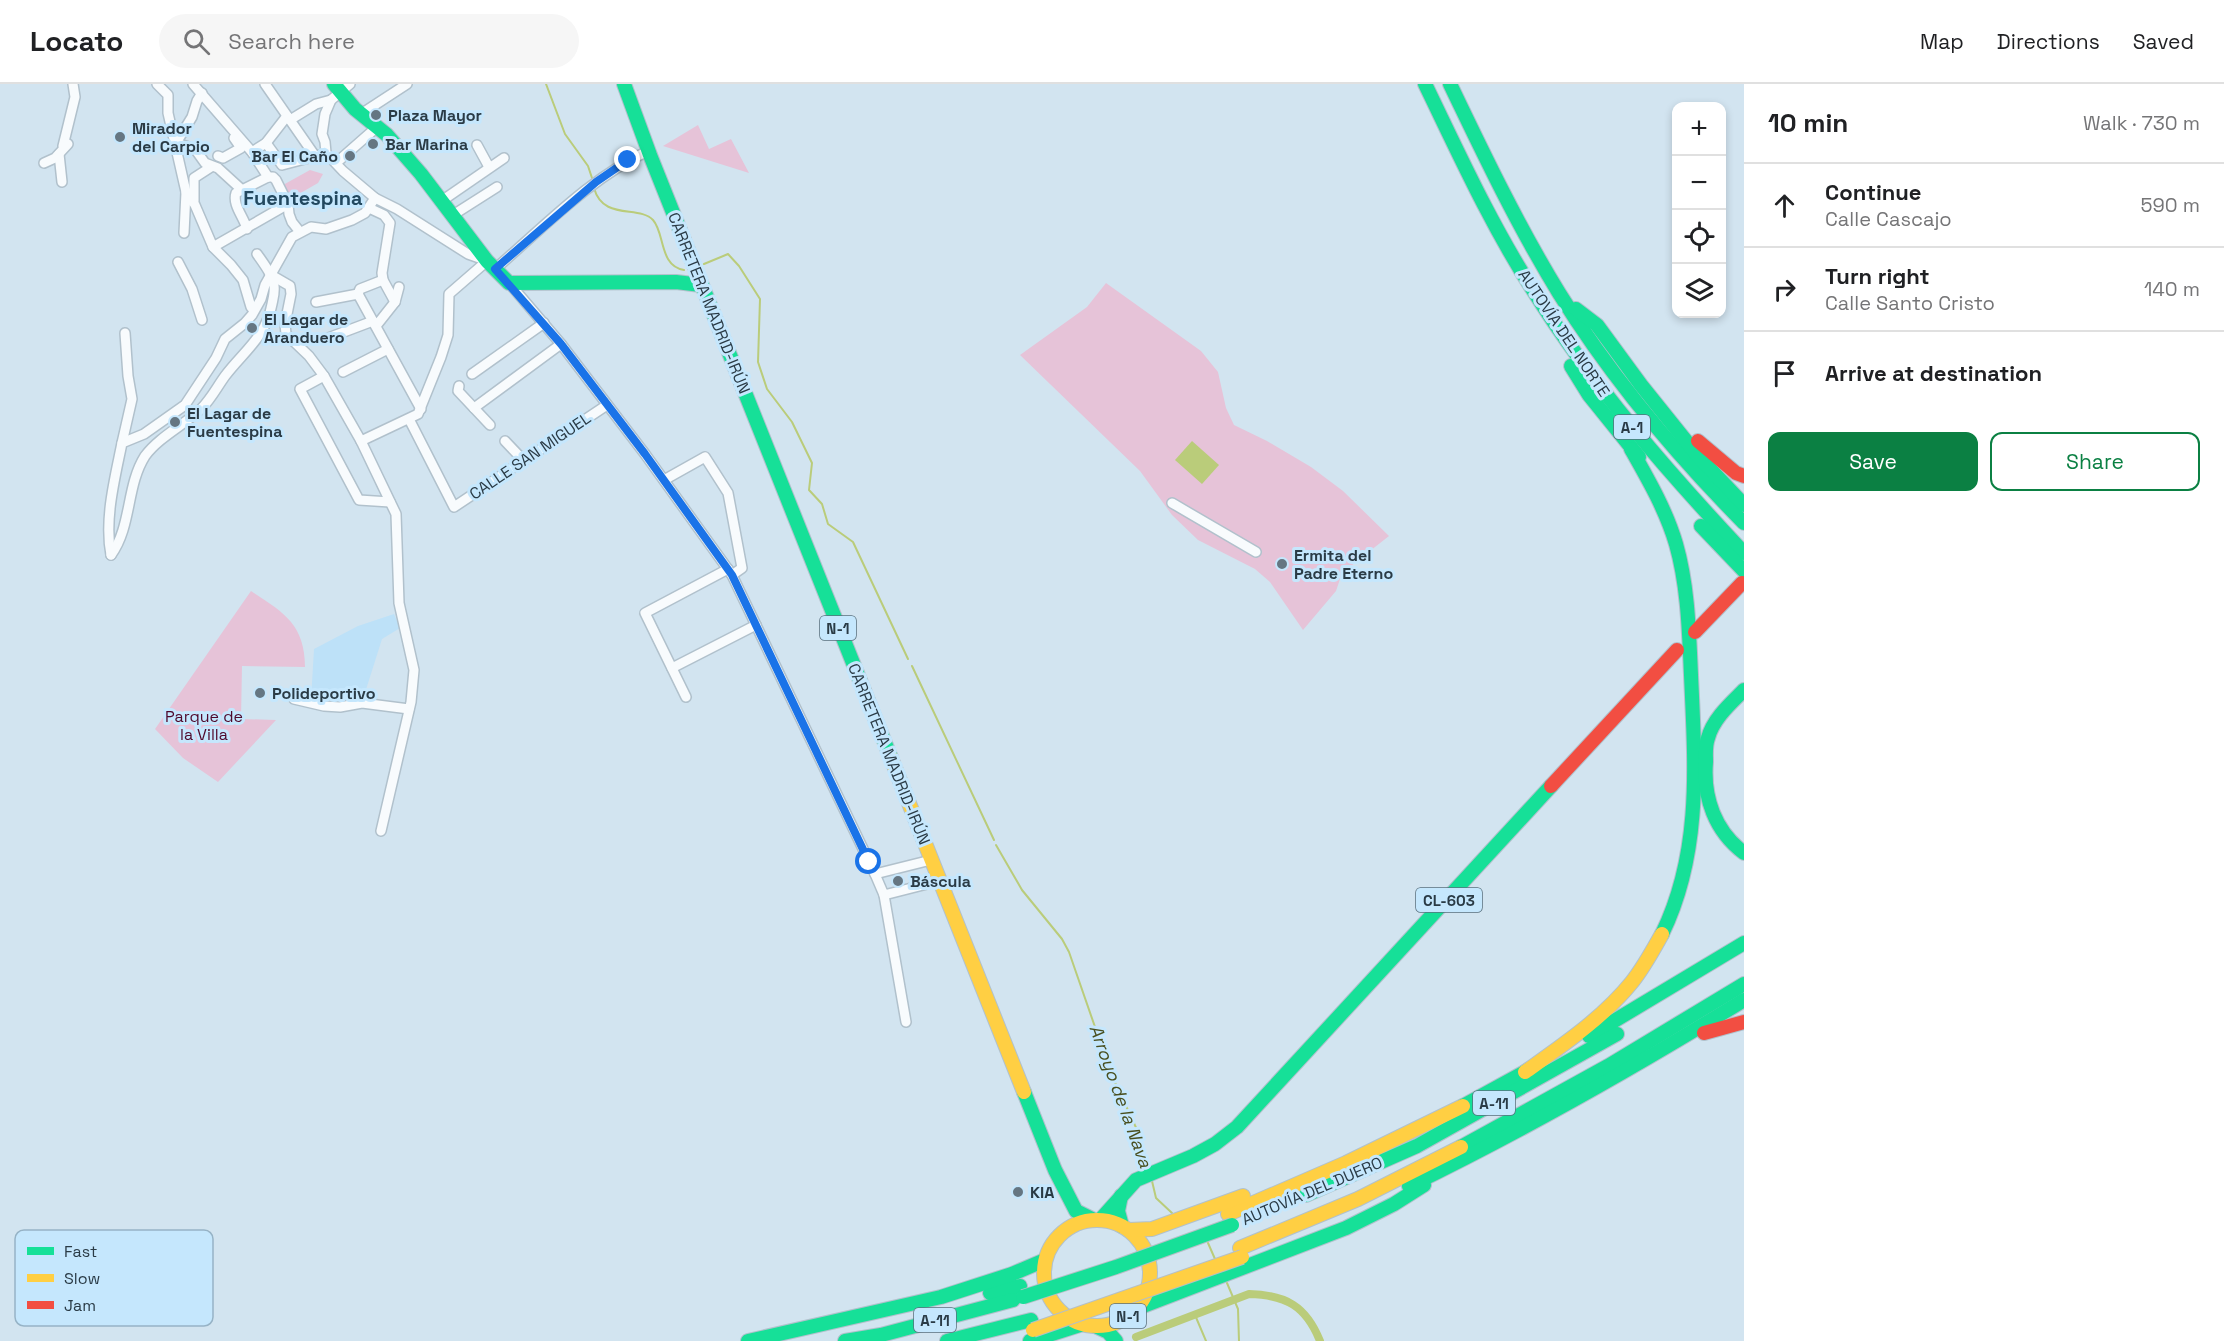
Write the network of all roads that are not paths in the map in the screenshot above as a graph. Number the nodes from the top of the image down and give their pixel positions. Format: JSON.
{"nodes":[{"id":1,"x":73,"y":84,"type":"edge"},
{"id":2,"x":158,"y":84,"type":"edge"},
{"id":3,"x":193,"y":84,"type":"edge"},
{"id":4,"x":266,"y":84,"type":"edge"},
{"id":5,"x":407,"y":84,"type":"edge"},
{"id":6,"x":624,"y":84,"type":"edge"},
{"id":7,"x":1425,"y":84,"type":"edge"},
{"id":8,"x":1450,"y":84,"type":"edge"},
{"id":9,"x":201,"y":88,"type":"edge"},
{"id":10,"x":339,"y":90,"type":"edge"},
{"id":11,"x":360,"y":114,"type":"junction"},
{"id":12,"x":288,"y":118,"type":"junction"},
{"id":13,"x":231,"y":128,"type":"junction"},
{"id":14,"x":382,"y":131,"type":"junction"},
{"id":15,"x":176,"y":143,"type":"junction"},
{"id":16,"x":266,"y":143,"type":"junction"},
{"id":17,"x":477,"y":145,"type":"dead end"},
{"id":18,"x":64,"y":147,"type":"junction"},
{"id":19,"x":648,"y":151,"type":"junction"},
{"id":20,"x":252,"y":152,"type":"junction"},
{"id":21,"x":326,"y":153,"type":"junction"},
{"id":22,"x":198,"y":154,"type":"junction"},
{"id":23,"x":218,"y":156,"type":"dead end"},
{"id":24,"x":315,"y":156,"type":"junction"},
{"id":25,"x":504,"y":158,"type":"dead end"},
{"id":26,"x":44,"y":163,"type":"dead end"},
{"id":27,"x":336,"y":163,"type":"junction"},
{"id":28,"x":211,"y":167,"type":"junction"},
{"id":29,"x":489,"y":167,"type":"junction"},
{"id":30,"x":200,"y":174,"type":"junction"},
{"id":31,"x":268,"y":177,"type":"junction"},
{"id":32,"x":62,"y":182,"type":"dead end"},
{"id":33,"x":497,"y":188,"type":"dead end"},
{"id":34,"x":241,"y":189,"type":"junction"},
{"id":35,"x":186,"y":192,"type":"junction"},
{"id":36,"x":375,"y":198,"type":"junction"},
{"id":37,"x":443,"y":200,"type":"junction"},
{"id":38,"x":288,"y":204,"type":"junction"},
{"id":39,"x":195,"y":206,"type":"junction"},
{"id":40,"x":369,"y":208,"type":"junction"},
{"id":41,"x":453,"y":215,"type":"junction"},
{"id":42,"x":203,"y":226,"type":"junction"},
{"id":43,"x":247,"y":229,"type":"junction"},
{"id":44,"x":300,"y":232,"type":"junction"},
{"id":45,"x":213,"y":247,"type":"junction"},
{"id":46,"x":257,"y":254,"type":"dead end"},
{"id":47,"x":177,"y":262,"type":"dead end"},
{"id":48,"x":491,"y":265,"type":"junction"},
{"id":49,"x":271,"y":275,"type":"junction"},
{"id":50,"x":383,"y":280,"type":"junction"},
{"id":51,"x":509,"y":283,"type":"junction"},
{"id":52,"x":701,"y":285,"type":"junction"},
{"id":53,"x":399,"y":287,"type":"dead end"},
{"id":54,"x":1532,"y":290,"type":"junction"},
{"id":55,"x":358,"y":294,"type":"junction"},
{"id":56,"x":1563,"y":298,"type":"junction"},
{"id":57,"x":316,"y":302,"type":"dead end"},
{"id":58,"x":395,"y":302,"type":"junction"},
{"id":59,"x":254,"y":310,"type":"junction"},
{"id":60,"x":202,"y":320,"type":"dead end"},
{"id":61,"x":375,"y":323,"type":"junction"},
{"id":62,"x":544,"y":323,"type":"junction"},
{"id":63,"x":125,"y":333,"type":"dead end"},
{"id":64,"x":328,"y":338,"type":"dead end"},
{"id":65,"x":561,"y":344,"type":"junction"},
{"id":66,"x":388,"y":349,"type":"junction"},
{"id":67,"x":343,"y":372,"type":"dead end"},
{"id":68,"x":472,"y":374,"type":"dead end"},
{"id":69,"x":324,"y":376,"type":"junction"},
{"id":70,"x":1641,"y":385,"type":"junction"},
{"id":71,"x":459,"y":386,"type":"dead end"},
{"id":72,"x":607,"y":405,"type":"junction"},
{"id":73,"x":474,"y":408,"type":"junction"},
{"id":74,"x":421,"y":409,"type":"junction"},
{"id":75,"x":409,"y":419,"type":"junction"},
{"id":76,"x":490,"y":425,"type":"dead end"},
{"id":77,"x":361,"y":441,"type":"junction"},
{"id":78,"x":505,"y":441,"type":"dead end"},
{"id":79,"x":122,"y":443,"type":"junction"},
{"id":80,"x":1631,"y":448,"type":"junction"},
{"id":81,"x":524,"y":461,"type":"junction"},
{"id":82,"x":1744,"y":476,"type":"edge"},
{"id":83,"x":664,"y":480,"type":"junction"},
{"id":84,"x":382,"y":484,"type":"junction"},
{"id":85,"x":368,"y":502,"type":"junction"},
{"id":86,"x":390,"y":502,"type":"junction"},
{"id":87,"x":1172,"y":503,"type":"dead end"},
{"id":88,"x":1744,"y":505,"type":"edge"},
{"id":89,"x":1744,"y":523,"type":"edge"},
{"id":90,"x":1256,"y":552,"type":"dead end"},
{"id":91,"x":1744,"y":553,"type":"edge"},
{"id":92,"x":730,"y":572,"type":"junction"},
{"id":93,"x":1743,"y":577,"type":"edge"},
{"id":94,"x":756,"y":625,"type":"junction"},
{"id":95,"x":1695,"y":632,"type":"dead end"},
{"id":96,"x":1677,"y":650,"type":"dead end"},
{"id":97,"x":672,"y":668,"type":"junction"},
{"id":98,"x":1744,"y":690,"type":"edge"},
{"id":99,"x":686,"y":697,"type":"dead end"},
{"id":100,"x":294,"y":699,"type":"dead end"},
{"id":101,"x":409,"y":709,"type":"junction"},
{"id":102,"x":381,"y":831,"type":"dead end"},
{"id":103,"x":1744,"y":853,"type":"edge"},
{"id":104,"x":931,"y":860,"type":"junction"},
{"id":105,"x":875,"y":874,"type":"junction"},
{"id":106,"x":939,"y":881,"type":"junction"},
{"id":107,"x":884,"y":895,"type":"junction"},
{"id":108,"x":1744,"y":943,"type":"edge"},
{"id":109,"x":1744,"y":957,"type":"edge"},
{"id":110,"x":1744,"y":984,"type":"edge"},
{"id":111,"x":1744,"y":1000,"type":"edge"},
{"id":112,"x":906,"y":1022,"type":"dead end"},
{"id":113,"x":1744,"y":1022,"type":"edge"},
{"id":114,"x":1674,"y":1043,"type":"junction"},
{"id":115,"x":1525,"y":1072,"type":"junction"},
{"id":116,"x":1439,"y":1118,"type":"junction"},
{"id":117,"x":1445,"y":1169,"type":"junction"},
{"id":118,"x":1063,"y":1189,"type":"junction"},
{"id":119,"x":1121,"y":1195,"type":"junction"},
{"id":120,"x":1096,"y":1219,"type":"junction"},
{"id":121,"x":1230,"y":1220,"type":"junction"},
{"id":122,"x":1126,"y":1228,"type":"junction"},
{"id":123,"x":1066,"y":1229,"type":"junction"},
{"id":124,"x":1241,"y":1252,"type":"junction"},
{"id":125,"x":1046,"y":1260,"type":"junction"},
{"id":126,"x":1022,"y":1291,"type":"junction"},
{"id":127,"x":1133,"y":1311,"type":"junction"},
{"id":128,"x":1089,"y":1325,"type":"junction"},
{"id":129,"x":1031,"y":1330,"type":"edge"},
{"id":130,"x":748,"y":1341,"type":"edge"},
{"id":131,"x":780,"y":1341,"type":"edge"},
{"id":132,"x":845,"y":1341,"type":"edge"},
{"id":133,"x":947,"y":1341,"type":"edge"},
{"id":134,"x":996,"y":1341,"type":"edge"},
{"id":135,"x":1116,"y":1341,"type":"edge"},
{"id":136,"x":1126,"y":1341,"type":"edge"}],
"edges":[{"from":1,"to":18,"type":"street"},
{"from":2,"to":15,"type":"street"},
{"from":3,"to":9,"type":"street"},
{"from":4,"to":12,"type":"street"},
{"from":5,"to":11,"type":"street"},
{"from":6,"to":19,"type":"main road","name":"CARRETERA MADRID-IRÚN","number":"N-1"},
{"from":7,"to":54,"type":"main road","name":"AUTOVÍA DEL NORTE","number":"A-1"},
{"from":8,"to":56,"type":"main road","name":"AUTOVÍA DEL NORTE","number":"A-1"},
{"from":9,"to":13,"type":"street"},
{"from":9,"to":15,"type":"street"},
{"from":10,"to":11,"type":"main road"},
{"from":10,"to":12,"type":"street"},
{"from":10,"to":21,"type":"street"},
{"from":11,"to":14,"type":"main road"},
{"from":12,"to":16,"type":"street"},
{"from":12,"to":24,"type":"street"},
{"from":13,"to":20,"type":"street"},
{"from":13,"to":23,"type":"street"},
{"from":14,"to":27,"type":"street"},
{"from":14,"to":37,"type":"main road"},
{"from":15,"to":22,"type":"street"},
{"from":15,"to":35,"type":"street"},
{"from":16,"to":20,"type":"street"},
{"from":16,"to":24,"type":"street"},
{"from":17,"to":29,"type":"street"},
{"from":18,"to":26,"type":"street"},
{"from":18,"to":32,"type":"street"},
{"from":19,"to":48,"type":"street"},
{"from":19,"to":52,"type":"main road","name":"CARRETERA MADRID-IRÚN","number":"N-1"},
{"from":20,"to":31,"type":"street"},
{"from":21,"to":24,"type":"street"},
{"from":21,"to":27,"type":"street"},
{"from":22,"to":28,"type":"street"},
{"from":22,"to":30,"type":"street"},
{"from":25,"to":29,"type":"street"},
{"from":27,"to":36,"type":"street"},
{"from":28,"to":30,"type":"street"},
{"from":28,"to":34,"type":"street"},
{"from":29,"to":37,"type":"street"},
{"from":30,"to":39,"type":"street"},
{"from":31,"to":34,"type":"street"},
{"from":31,"to":38,"type":"street"},
{"from":33,"to":41,"type":"street"},
{"from":34,"to":43,"type":"street"},
{"from":35,"to":39,"type":"street"},
{"from":35,"to":42,"type":"street"},
{"from":36,"to":40,"type":"street"},
{"from":36,"to":48,"type":"street"},
{"from":37,"to":41,"type":"main road"},
{"from":38,"to":43,"type":"street"},
{"from":38,"to":44,"type":"street"},
{"from":39,"to":42,"type":"street"},
{"from":40,"to":44,"type":"street"},
{"from":40,"to":50,"type":"street"},
{"from":41,"to":48,"type":"main road"},
{"from":42,"to":45,"type":"street"},
{"from":43,"to":45,"type":"street"},
{"from":44,"to":49,"type":"street"},
{"from":45,"to":59,"type":"street"},
{"from":46,"to":49,"type":"street"},
{"from":47,"to":60,"type":"street"},
{"from":48,"to":51,"type":"main road"},
{"from":48,"to":74,"type":"street"},
{"from":49,"to":59,"type":"street"},
{"from":49,"to":69,"type":"street"},
{"from":49,"to":79,"type":"street"},
{"from":50,"to":55,"type":"street"},
{"from":50,"to":58,"type":"street"},
{"from":51,"to":52,"type":"main road"},
{"from":51,"to":62,"type":"street"},
{"from":52,"to":104,"type":"main road","name":"CARRETERA MADRID-IRÚN","number":"N-1"},
{"from":53,"to":58,"type":"street"},
{"from":54,"to":80,"type":"main road"},
{"from":54,"to":91,"type":"main road","name":"AUTOVÍA DEL NORTE","number":"A-1"},
{"from":55,"to":57,"type":"street"},
{"from":55,"to":61,"type":"street"},
{"from":56,"to":70,"type":"main road"},
{"from":56,"to":89,"type":"main road","name":"AUTOVÍA DEL NORTE","number":"A-1"},
{"from":58,"to":61,"type":"street"},
{"from":59,"to":79,"type":"street"},
{"from":61,"to":64,"type":"street"},
{"from":61,"to":66,"type":"street"},
{"from":62,"to":65,"type":"street"},
{"from":62,"to":68,"type":"street"},
{"from":63,"to":79,"type":"street"},
{"from":65,"to":72,"type":"street"},
{"from":65,"to":73,"type":"street"},
{"from":66,"to":67,"type":"street"},
{"from":66,"to":74,"type":"street"},
{"from":69,"to":77,"type":"street"},
{"from":69,"to":85,"type":"street"},
{"from":70,"to":82,"type":"main road"},
{"from":70,"to":88,"type":"main road"},
{"from":71,"to":73,"type":"street"},
{"from":72,"to":81,"type":"street","name":"CALLE SAN MIGUEL"},
{"from":72,"to":83,"type":"street"},
{"from":73,"to":76,"type":"street"},
{"from":74,"to":75,"type":"street"},
{"from":75,"to":77,"type":"street"},
{"from":75,"to":81,"type":"street","name":"CALLE SAN MIGUEL"},
{"from":77,"to":84,"type":"street"},
{"from":78,"to":81,"type":"street"},
{"from":80,"to":93,"type":"main road"},
{"from":80,"to":115,"type":"main road"},
{"from":83,"to":92,"type":"street"},
{"from":83,"to":92,"type":"street"},
{"from":84,"to":85,"type":"street"},
{"from":84,"to":86,"type":"street"},
{"from":85,"to":86,"type":"street"},
{"from":86,"to":101,"type":"street"},
{"from":87,"to":90,"type":"street"},
{"from":92,"to":94,"type":"street"},
{"from":92,"to":97,"type":"street"},
{"from":93,"to":95,"type":"main road"},
{"from":94,"to":97,"type":"street"},
{"from":94,"to":105,"type":"street"},
{"from":96,"to":119,"type":"main road","number":"CL-603"},
{"from":97,"to":99,"type":"street"},
{"from":98,"to":103,"type":"main road"},
{"from":100,"to":101,"type":"street"},
{"from":101,"to":102,"type":"street"},
{"from":104,"to":105,"type":"street"},
{"from":104,"to":106,"type":"main road","name":"CARRETERA MADRID-IRÚN","number":"N-1"},
{"from":105,"to":107,"type":"street"},
{"from":106,"to":107,"type":"street"},
{"from":106,"to":118,"type":"main road","name":"CARRETERA MADRID-IRÚN","number":"N-1"},
{"from":107,"to":112,"type":"street"},
{"from":108,"to":115,"type":"main road"},
{"from":109,"to":121,"type":"main road","name":"AUTOVÍA DEL DUERO","number":"A-11"},
{"from":110,"to":124,"type":"main road","name":"AUTOVÍA DEL DUERO","number":"A-11"},
{"from":111,"to":114,"type":"main road"},
{"from":113,"to":114,"type":"main road"},
{"from":114,"to":117,"type":"main road"},
{"from":115,"to":116,"type":"main road"},
{"from":116,"to":121,"type":"main road"},
{"from":116,"to":122,"type":"main road"},
{"from":117,"to":124,"type":"main road"},
{"from":117,"to":127,"type":"main road"},
{"from":118,"to":120,"type":"main road","name":"CARRETERA MADRID-IRÚN","number":"N-1"},
{"from":118,"to":123,"type":"main road","name":"CARRETERA MADRID-IRÚN","number":"N-1"},
{"from":119,"to":120,"type":"main road","number":"CL-603"},
{"from":119,"to":122,"type":"main road"},
{"from":120,"to":122,"type":"main road","number":"N-1"},
{"from":120,"to":123,"type":"main road"},
{"from":121,"to":126,"type":"main road","name":"AUTOVÍA DEL DUERO","number":"A-11","bridge":true},
{"from":122,"to":127,"type":"main road","number":"N-1"},
{"from":123,"to":125,"type":"main road"},
{"from":124,"to":129,"type":"main road","name":"AUTOVÍA DEL DUERO","number":"A-11"},
{"from":125,"to":128,"type":"main road","number":"N-1"},
{"from":125,"to":130,"type":"main road"},
{"from":126,"to":131,"type":"main road"},
{"from":126,"to":132,"type":"main road","name":"AUTOVÍA DEL DUERO","number":"A-11"},
{"from":127,"to":128,"type":"main road","number":"N-1"},
{"from":127,"to":136,"type":"main road","number":"N-1"},
{"from":128,"to":129,"type":"main road"},
{"from":128,"to":135,"type":"main road","number":"N-1"},
{"from":129,"to":133,"type":"main road","name":"AUTOVÍA DEL DUERO","number":"A-11"},
{"from":129,"to":134,"type":"main road"}]}
